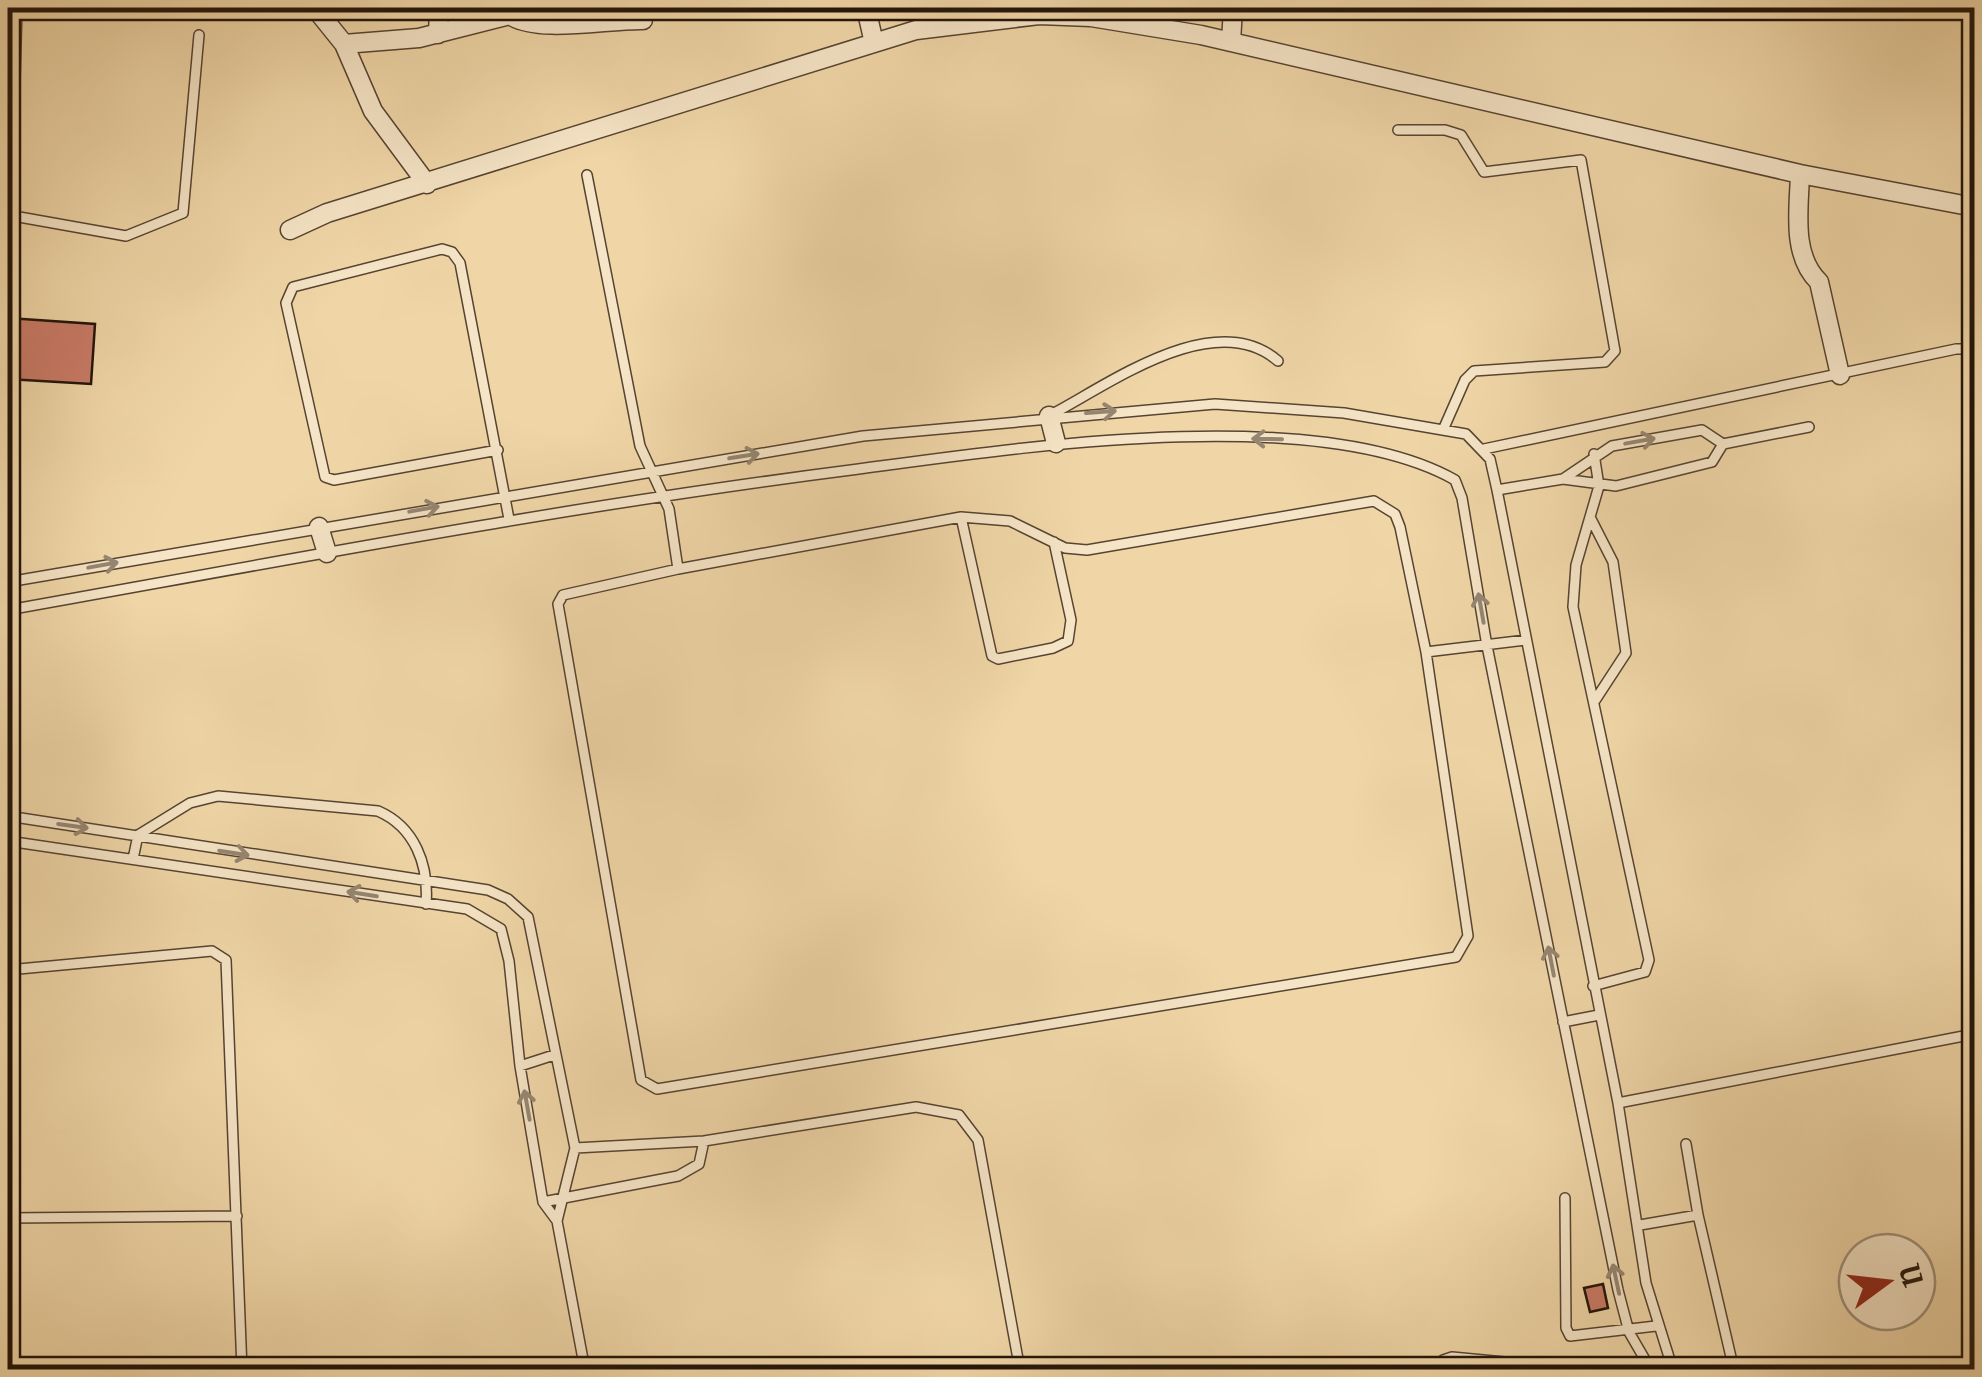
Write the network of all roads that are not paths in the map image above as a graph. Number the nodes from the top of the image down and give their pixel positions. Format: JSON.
{"nodes":[{"id":1,"x":17,"y":8,"type":"edge"},
{"id":2,"x":315,"y":8,"type":"edge"},
{"id":3,"x":440,"y":8,"type":"edge"},
{"id":4,"x":866,"y":8,"type":"edge"},
{"id":5,"x":1233,"y":8,"type":"edge"},
{"id":6,"x":512,"y":11,"type":"edge"},
{"id":7,"x":1038,"y":11,"type":"edge"},
{"id":8,"x":644,"y":20,"type":"dead end"},
{"id":9,"x":200,"y":34,"type":"dead end"},
{"id":10,"x":438,"y":34,"type":"junction"},
{"id":11,"x":1231,"y":42,"type":"junction"},
{"id":12,"x":874,"y":43,"type":"junction"},
{"id":13,"x":344,"y":44,"type":"junction"},
{"id":14,"x":1398,"y":130,"type":"dead end"},
{"id":15,"x":12,"y":143,"type":"edge"},
{"id":16,"x":1800,"y":174,"type":"junction"},
{"id":17,"x":587,"y":175,"type":"dead end"},
{"id":18,"x":426,"y":184,"type":"junction"},
{"id":19,"x":1974,"y":207,"type":"edge"},
{"id":20,"x":10,"y":215,"type":"edge"},
{"id":21,"x":290,"y":230,"type":"dead end"},
{"id":22,"x":1974,"y":349,"type":"edge"},
{"id":23,"x":1278,"y":361,"type":"dead end"},
{"id":24,"x":1840,"y":375,"type":"junction"},
{"id":25,"x":1049,"y":416,"type":"junction"},
{"id":26,"x":1809,"y":427,"type":"dead end"},
{"id":27,"x":1444,"y":430,"type":"junction"},
{"id":28,"x":1056,"y":443,"type":"junction"},
{"id":29,"x":1723,"y":444,"type":"junction"},
{"id":30,"x":1484,"y":449,"type":"junction"},
{"id":31,"x":498,"y":450,"type":"junction"},
{"id":32,"x":1594,"y":454,"type":"junction"},
{"id":33,"x":650,"y":472,"type":"junction"},
{"id":34,"x":1563,"y":479,"type":"junction"},
{"id":35,"x":1599,"y":486,"type":"junction"},
{"id":36,"x":1497,"y":490,"type":"junction"},
{"id":37,"x":664,"y":494,"type":"junction"},
{"id":38,"x":504,"y":495,"type":"junction"},
{"id":39,"x":961,"y":517,"type":"junction"},
{"id":40,"x":1590,"y":517,"type":"junction"},
{"id":41,"x":509,"y":519,"type":"junction"},
{"id":42,"x":319,"y":527,"type":"junction"},
{"id":43,"x":1054,"y":542,"type":"junction"},
{"id":44,"x":327,"y":553,"type":"junction"},
{"id":45,"x":678,"y":568,"type":"junction"},
{"id":46,"x":8,"y":582,"type":"edge"},
{"id":47,"x":8,"y":610,"type":"edge"},
{"id":48,"x":1526,"y":640,"type":"junction"},
{"id":49,"x":1487,"y":646,"type":"junction"},
{"id":50,"x":1426,"y":652,"type":"junction"},
{"id":51,"x":1594,"y":702,"type":"junction"},
{"id":52,"x":8,"y":816,"type":"edge"},
{"id":53,"x":138,"y":835,"type":"junction"},
{"id":54,"x":8,"y":841,"type":"edge"},
{"id":55,"x":134,"y":858,"type":"junction"},
{"id":56,"x":428,"y":884,"type":"junction"},
{"id":57,"x":426,"y":904,"type":"junction"},
{"id":58,"x":8,"y":970,"type":"edge"},
{"id":59,"x":1593,"y":986,"type":"junction"},
{"id":60,"x":1599,"y":1015,"type":"junction"},
{"id":61,"x":1564,"y":1022,"type":"junction"},
{"id":62,"x":1974,"y":1034,"type":"edge"},
{"id":63,"x":554,"y":1054,"type":"junction"},
{"id":64,"x":520,"y":1066,"type":"junction"},
{"id":65,"x":1618,"y":1103,"type":"junction"},
{"id":66,"x":704,"y":1141,"type":"junction"},
{"id":67,"x":1686,"y":1144,"type":"dead end"},
{"id":68,"x":576,"y":1148,"type":"junction"},
{"id":69,"x":564,"y":1195,"type":"junction"},
{"id":70,"x":1565,"y":1198,"type":"dead end"},
{"id":71,"x":543,"y":1202,"type":"junction"},
{"id":72,"x":237,"y":1216,"type":"junction"},
{"id":73,"x":1698,"y":1216,"type":"junction"},
{"id":74,"x":8,"y":1218,"type":"edge"},
{"id":75,"x":557,"y":1222,"type":"junction"},
{"id":76,"x":1640,"y":1225,"type":"junction"},
{"id":77,"x":1656,"y":1326,"type":"junction"},
{"id":78,"x":1630,"y":1332,"type":"junction"},
{"id":79,"x":1671,"y":1366,"type":"edge"},
{"id":80,"x":242,"y":1370,"type":"edge"},
{"id":81,"x":585,"y":1370,"type":"edge"},
{"id":82,"x":1020,"y":1370,"type":"edge"},
{"id":83,"x":1436,"y":1370,"type":"edge"},
{"id":84,"x":1589,"y":1370,"type":"edge"},
{"id":85,"x":1654,"y":1370,"type":"edge"},
{"id":86,"x":1734,"y":1370,"type":"edge"}],
"edges":[{"from":1,"to":15,"type":"lane"},
{"from":2,"to":13,"type":"street"},
{"from":3,"to":10,"type":"street"},
{"from":4,"to":12,"type":"street"},
{"from":5,"to":11,"type":"street"},
{"from":6,"to":8,"type":"street"},
{"from":6,"to":10,"type":"street"},
{"from":7,"to":11,"type":"street"},
{"from":7,"to":12,"type":"street"},
{"from":9,"to":20,"type":"lane"},
{"from":10,"to":13,"type":"street"},
{"from":11,"to":16,"type":"street"},
{"from":12,"to":18,"type":"street"},
{"from":13,"to":18,"type":"street"},
{"from":14,"to":27,"type":"lane"},
{"from":15,"to":20,"type":"lane"},
{"from":16,"to":19,"type":"street"},
{"from":16,"to":24,"type":"street"},
{"from":17,"to":33,"type":"lane"},
{"from":18,"to":21,"type":"street"},
{"from":22,"to":24,"type":"lane"},
{"from":23,"to":25,"type":"lane"},
{"from":24,"to":30,"type":"lane"},
{"from":25,"to":27,"type":"lane","one_way":true},
{"from":25,"to":28,"type":"street"},
{"from":33,"to":25,"type":"lane","one_way":true},
{"from":26,"to":29,"type":"lane"},
{"from":27,"to":30,"type":"lane"},
{"from":28,"to":37,"type":"lane"},
{"from":49,"to":28,"type":"lane","one_way":true},
{"from":32,"to":29,"type":"lane","one_way":true},
{"from":29,"to":35,"type":"lane"},
{"from":30,"to":36,"type":"lane"},
{"from":31,"to":31,"type":"lane"},
{"from":31,"to":38,"type":"lane"},
{"from":32,"to":34,"type":"lane"},
{"from":32,"to":35,"type":"lane"},
{"from":33,"to":37,"type":"lane"},
{"from":33,"to":38,"type":"lane"},
{"from":34,"to":35,"type":"lane"},
{"from":34,"to":36,"type":"lane"},
{"from":35,"to":40,"type":"lane"},
{"from":36,"to":48,"type":"lane"},
{"from":37,"to":41,"type":"lane"},
{"from":37,"to":45,"type":"lane"},
{"from":38,"to":41,"type":"lane"},
{"from":42,"to":38,"type":"lane","one_way":true},
{"from":39,"to":43,"type":"lane"},
{"from":39,"to":43,"type":"lane"},
{"from":39,"to":45,"type":"lane"},
{"from":40,"to":51,"type":"lane"},
{"from":40,"to":51,"type":"lane"},
{"from":41,"to":44,"type":"lane"},
{"from":42,"to":44,"type":"street"},
{"from":46,"to":42,"type":"lane","one_way":true},
{"from":43,"to":50,"type":"lane"},
{"from":44,"to":47,"type":"lane"},
{"from":45,"to":50,"type":"lane"},
{"from":48,"to":49,"type":"lane"},
{"from":48,"to":59,"type":"lane"},
{"from":49,"to":50,"type":"lane"},
{"from":61,"to":49,"type":"lane","one_way":true},
{"from":51,"to":59,"type":"lane"},
{"from":52,"to":53,"type":"lane","one_way":true},
{"from":53,"to":55,"type":"lane"},
{"from":53,"to":56,"type":"lane","one_way":true},
{"from":53,"to":56,"type":"lane"},
{"from":54,"to":55,"type":"lane"},
{"from":57,"to":55,"type":"lane","one_way":true},
{"from":56,"to":57,"type":"lane"},
{"from":56,"to":63,"type":"lane"},
{"from":57,"to":64,"type":"lane"},
{"from":58,"to":72,"type":"lane"},
{"from":59,"to":60,"type":"lane"},
{"from":60,"to":61,"type":"lane"},
{"from":60,"to":65,"type":"lane"},
{"from":78,"to":61,"type":"lane","one_way":true},
{"from":62,"to":65,"type":"lane"},
{"from":63,"to":64,"type":"lane"},
{"from":63,"to":68,"type":"lane"},
{"from":71,"to":64,"type":"lane","one_way":true},
{"from":65,"to":76,"type":"lane"},
{"from":66,"to":68,"type":"lane"},
{"from":66,"to":69,"type":"lane"},
{"from":66,"to":82,"type":"lane"},
{"from":67,"to":73,"type":"lane"},
{"from":68,"to":69,"type":"lane"},
{"from":69,"to":71,"type":"lane"},
{"from":69,"to":75,"type":"lane"},
{"from":70,"to":78,"type":"lane"},
{"from":71,"to":75,"type":"lane"},
{"from":72,"to":74,"type":"lane"},
{"from":72,"to":80,"type":"lane"},
{"from":73,"to":76,"type":"lane"},
{"from":73,"to":86,"type":"lane"},
{"from":75,"to":81,"type":"lane"},
{"from":76,"to":77,"type":"lane"},
{"from":77,"to":78,"type":"lane"},
{"from":77,"to":79,"type":"lane"},
{"from":78,"to":85,"type":"lane"},
{"from":79,"to":85,"type":"lane"},
{"from":83,"to":84,"type":"lane"}]}
